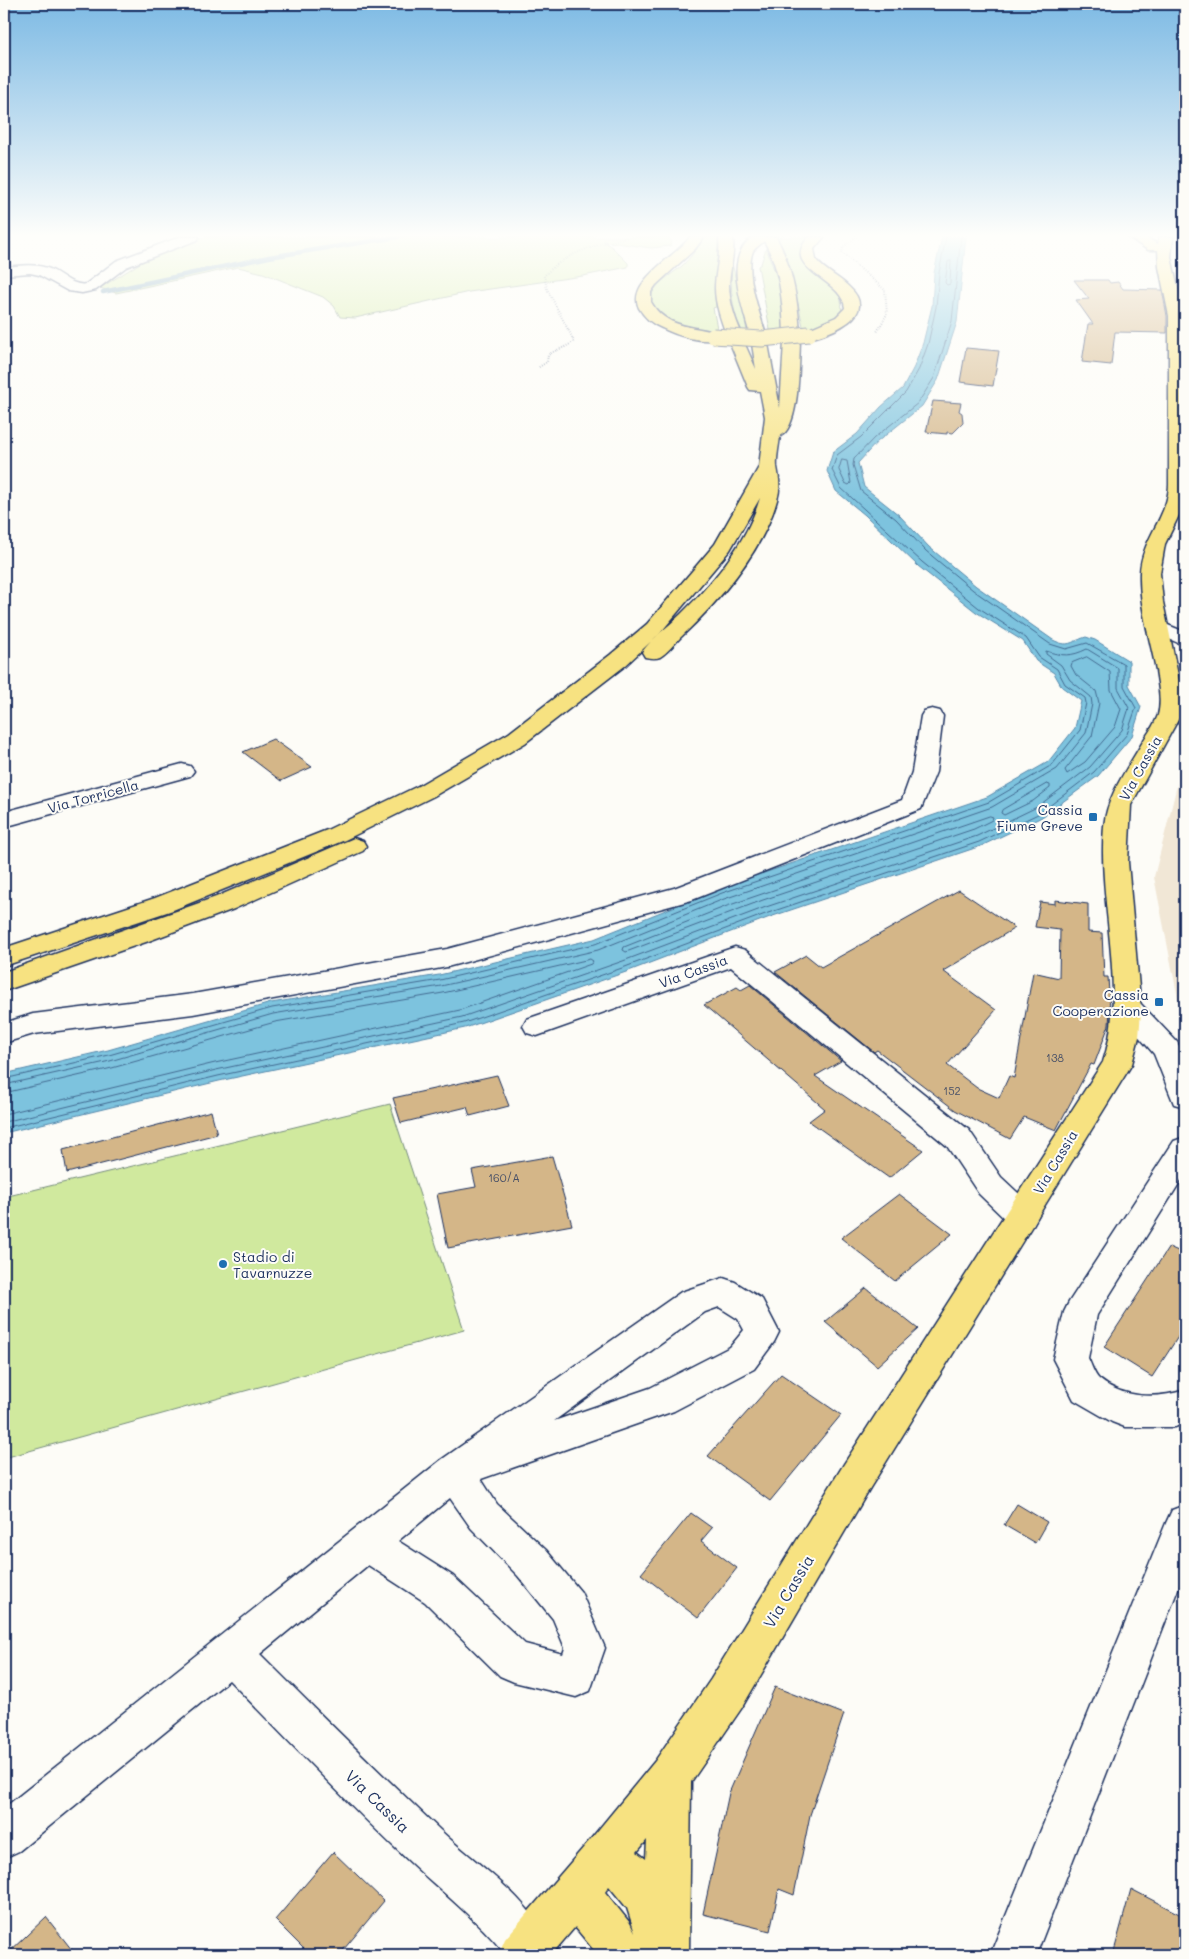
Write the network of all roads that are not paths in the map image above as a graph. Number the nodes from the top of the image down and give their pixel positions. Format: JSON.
{"nodes":[{"id":1,"x":675,"y":328,"type":"edge"},
{"id":2,"x":732,"y":328,"type":"edge"},
{"id":3,"x":757,"y":328,"type":"edge"},
{"id":4,"x":791,"y":328,"type":"edge"},
{"id":5,"x":824,"y":328,"type":"edge"},
{"id":6,"x":1177,"y":328,"type":"edge"},
{"id":7,"x":769,"y":455,"type":"junction"},
{"id":8,"x":1158,"y":627,"type":"junction"},
{"id":9,"x":1185,"y":640,"type":"edge"},
{"id":10,"x":932,"y":716,"type":"dead end"},
{"id":11,"x":182,"y":771,"type":"dead end"},
{"id":12,"x":4,"y":820,"type":"edge"},
{"id":13,"x":4,"y":957,"type":"edge"},
{"id":14,"x":4,"y":982,"type":"edge"},
{"id":15,"x":1128,"y":1009,"type":"junction"},
{"id":16,"x":537,"y":1026,"type":"dead end"},
{"id":17,"x":4,"y":1033,"type":"edge"},
{"id":18,"x":1185,"y":1096,"type":"edge"},
{"id":19,"x":1185,"y":1149,"type":"edge"},
{"id":20,"x":1022,"y":1216,"type":"junction"},
{"id":21,"x":1182,"y":1412,"type":"edge"},
{"id":22,"x":454,"y":1472,"type":"junction"},
{"id":23,"x":1185,"y":1523,"type":"edge"},
{"id":24,"x":366,"y":1542,"type":"junction"},
{"id":25,"x":230,"y":1652,"type":"junction"},
{"id":26,"x":670,"y":1776,"type":"junction"},
{"id":27,"x":4,"y":1836,"type":"edge"},
{"id":28,"x":606,"y":1856,"type":"junction"},
{"id":29,"x":576,"y":1892,"type":"junction"},
{"id":30,"x":524,"y":1951,"type":"edge"},
{"id":31,"x":622,"y":1955,"type":"edge"},
{"id":32,"x":662,"y":1955,"type":"edge"},
{"id":33,"x":666,"y":1955,"type":"edge"},
{"id":34,"x":1013,"y":1955,"type":"edge"}],
"edges":[{"from":1,"to":5,"type":"main road","bridge":true},
{"from":2,"to":7,"type":"main road"},
{"from":3,"to":7,"type":"main road"},
{"from":4,"to":7,"type":"main road"},
{"from":6,"to":8,"type":"main road","name":"Via Cassia"},
{"from":7,"to":13,"type":"main road"},
{"from":7,"to":14,"type":"main road"},
{"from":8,"to":9,"type":"street"},
{"from":8,"to":15,"type":"main road","name":"Via Cassia"},
{"from":10,"to":17,"type":"street"},
{"from":11,"to":12,"type":"street","name":"Via Torricella"},
{"from":15,"to":18,"type":"street"},
{"from":15,"to":20,"type":"main road","name":"Via Cassia"},
{"from":16,"to":20,"type":"street","name":"Via Cassia"},
{"from":19,"to":21,"type":"street"},
{"from":20,"to":26,"type":"main road","name":"Via Cassia"},
{"from":22,"to":22,"type":"street"},
{"from":22,"to":24,"type":"street"},
{"from":22,"to":24,"type":"street"},
{"from":23,"to":34,"type":"street"},
{"from":24,"to":25,"type":"street"},
{"from":25,"to":27,"type":"street"},
{"from":25,"to":30,"type":"street","name":"Via Cassia"},
{"from":26,"to":28,"type":"main road","name":"Via Cassia"},
{"from":26,"to":33,"type":"main road"},
{"from":28,"to":29,"type":"main road","name":"Via Cassia"},
{"from":28,"to":32,"type":"main road"},
{"from":29,"to":30,"type":"main road","name":"Via Cassia"},
{"from":29,"to":31,"type":"main road"}]}
